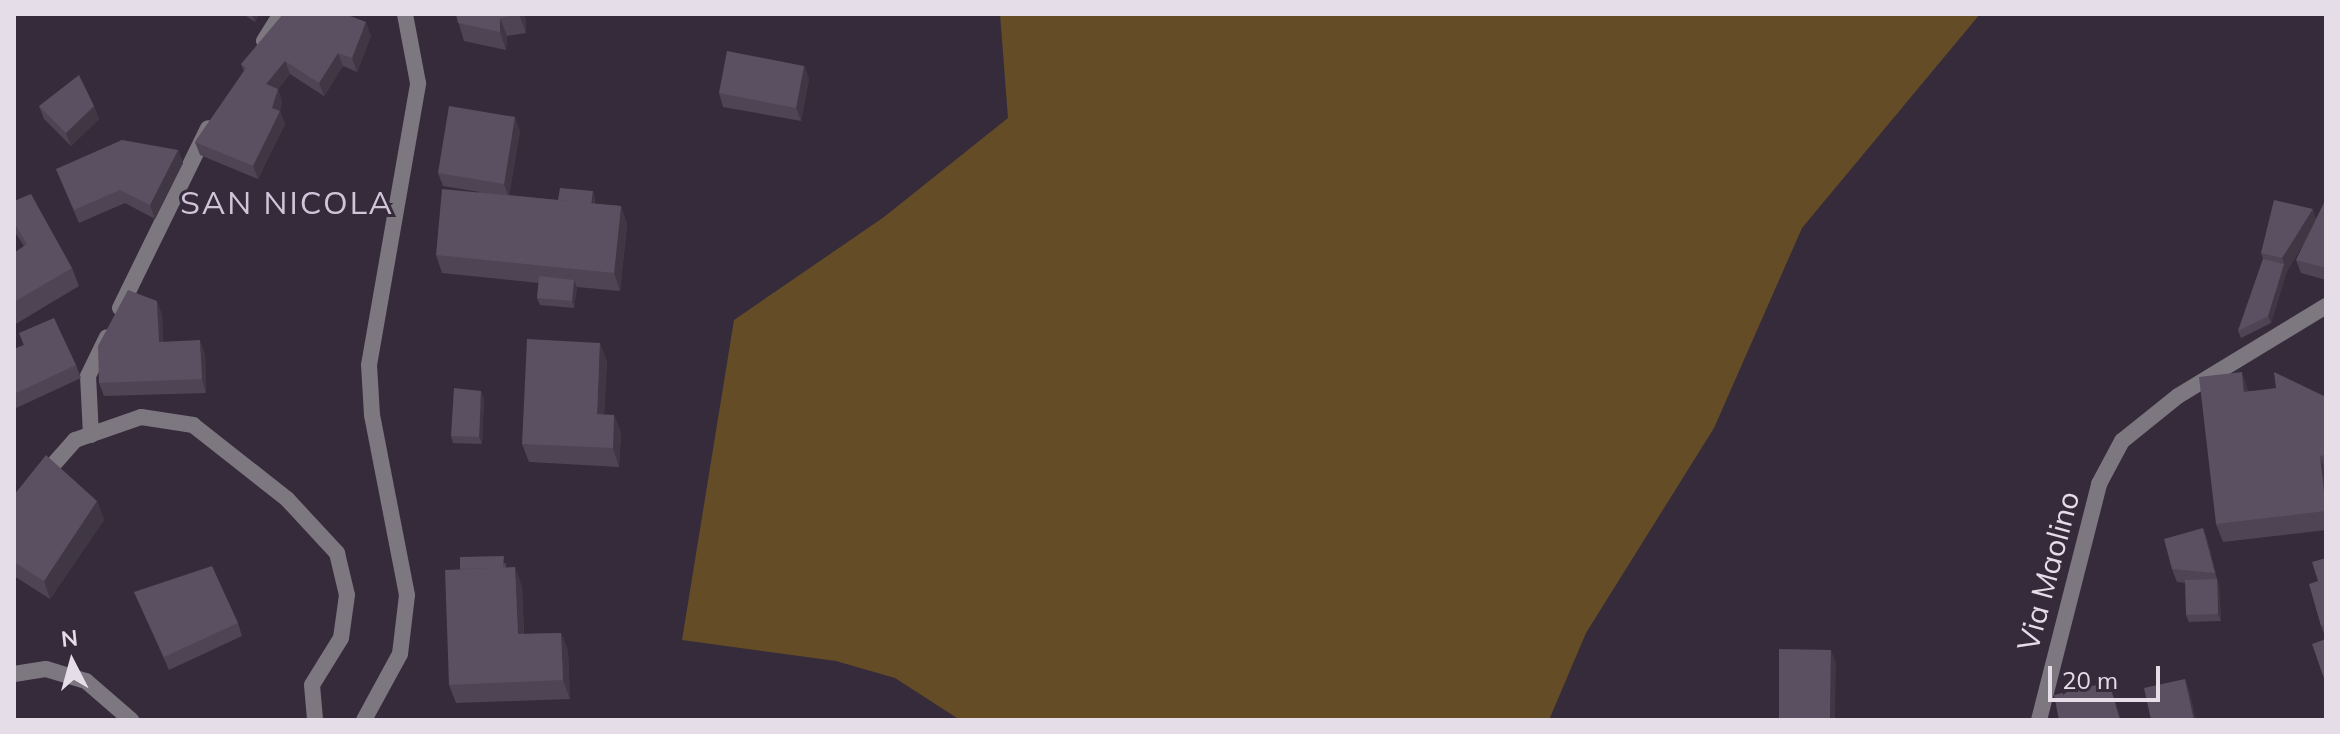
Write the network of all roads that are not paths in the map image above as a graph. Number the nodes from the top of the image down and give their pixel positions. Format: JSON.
{"nodes":[{"id":1,"x":281,"y":14,"type":"edge"},
{"id":2,"x":405,"y":14,"type":"edge"},
{"id":3,"x":249,"y":63,"type":"edge"},
{"id":4,"x":218,"y":112,"type":"edge"},
{"id":5,"x":2326,"y":306,"type":"edge"},
{"id":6,"x":91,"y":435,"type":"junction"},
{"id":7,"x":14,"y":509,"type":"edge"},
{"id":8,"x":14,"y":674,"type":"edge"},
{"id":9,"x":131,"y":720,"type":"edge"},
{"id":10,"x":315,"y":720,"type":"edge"},
{"id":11,"x":364,"y":720,"type":"edge"},
{"id":12,"x":2039,"y":720,"type":"edge"}],
"edges":[{"from":1,"to":3,"type":"street"},
{"from":2,"to":11,"type":"street"},
{"from":4,"to":6,"type":"street"},
{"from":5,"to":12,"type":"street","name":"Via Maolino"},
{"from":6,"to":7,"type":"street"},
{"from":6,"to":10,"type":"street"},
{"from":8,"to":9,"type":"street"}]}
